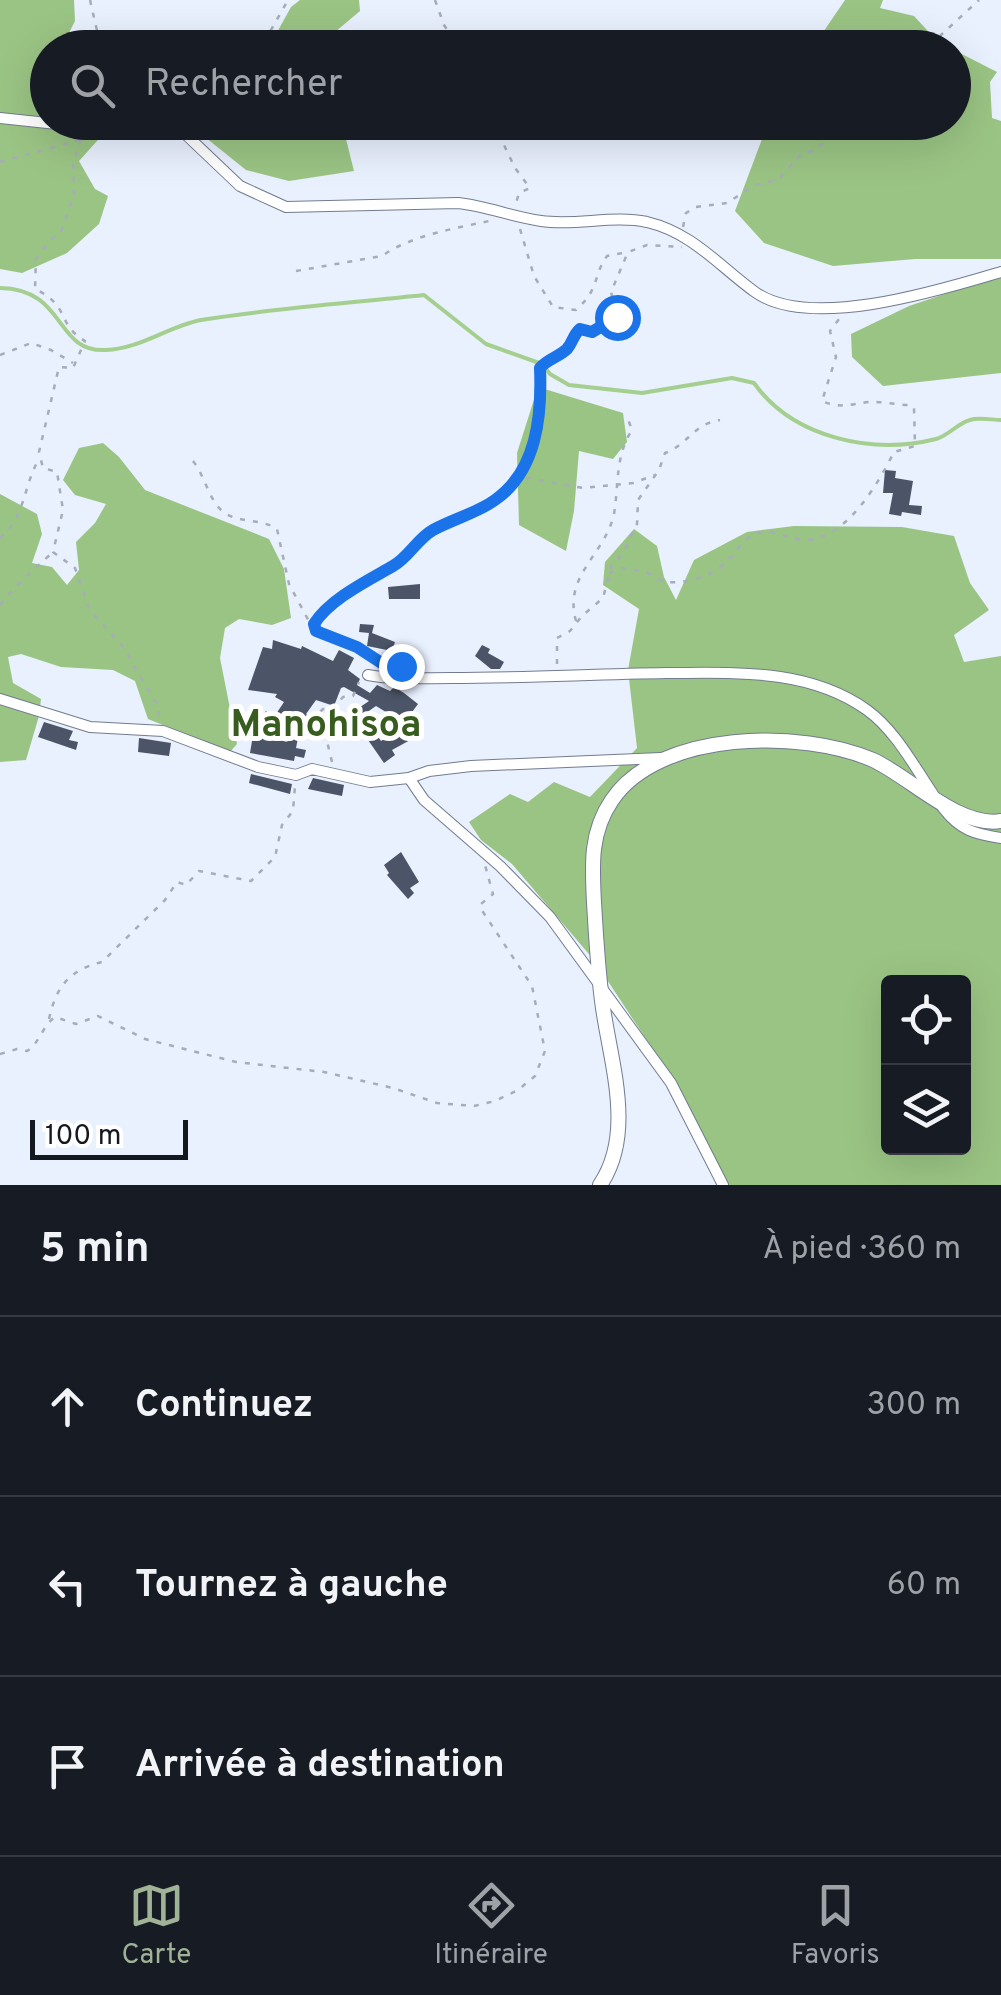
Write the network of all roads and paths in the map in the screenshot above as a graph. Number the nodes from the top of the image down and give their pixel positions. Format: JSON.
{"nodes":[{"id":1,"x":90,"y":0,"type":"edge"},
{"id":2,"x":288,"y":0,"type":"edge"},
{"id":3,"x":435,"y":0,"type":"edge"},
{"id":4,"x":980,"y":0,"type":"edge"},
{"id":5,"x":98,"y":30,"type":"edge"},
{"id":6,"x":270,"y":30,"type":"edge"},
{"id":7,"x":447,"y":30,"type":"edge"},
{"id":8,"x":947,"y":30,"type":"edge"},
{"id":9,"x":0,"y":118,"type":"edge"},
{"id":10,"x":30,"y":121,"type":"edge"},
{"id":11,"x":78,"y":140,"type":"edge"},
{"id":12,"x":82,"y":140,"type":"edge"},
{"id":13,"x":192,"y":140,"type":"edge"},
{"id":14,"x":502,"y":140,"type":"edge"},
{"id":15,"x":827,"y":140,"type":"edge"},
{"id":16,"x":0,"y":162,"type":"edge"},
{"id":17,"x":514,"y":215,"type":"junction"},
{"id":18,"x":497,"y":220,"type":"dead end"},
{"id":19,"x":685,"y":237,"type":"junction"},
{"id":20,"x":628,"y":252,"type":"junction"},
{"id":21,"x":296,"y":271,"type":"dead end"},
{"id":22,"x":1001,"y":272,"type":"edge"},
{"id":23,"x":837,"y":307,"type":"junction"},
{"id":24,"x":0,"y":355,"type":"edge"},
{"id":25,"x":75,"y":364,"type":"junction"},
{"id":26,"x":626,"y":414,"type":"dead end"},
{"id":27,"x":720,"y":420,"type":"dead end"},
{"id":28,"x":40,"y":458,"type":"junction"},
{"id":29,"x":194,"y":461,"type":"dead end"},
{"id":30,"x":655,"y":475,"type":"junction"},
{"id":31,"x":515,"y":482,"type":"junction"},
{"id":32,"x":617,"y":482,"type":"junction"},
{"id":33,"x":0,"y":538,"type":"edge"},
{"id":34,"x":53,"y":552,"type":"junction"},
{"id":35,"x":609,"y":573,"type":"junction"},
{"id":36,"x":0,"y":605,"type":"edge"},
{"id":37,"x":576,"y":623,"type":"junction"},
{"id":38,"x":313,"y":628,"type":"junction"},
{"id":39,"x":368,"y":675,"type":"joint"},
{"id":40,"x":558,"y":675,"type":"junction"},
{"id":41,"x":407,"y":679,"type":"junction"},
{"id":42,"x":0,"y":699,"type":"edge"},
{"id":43,"x":173,"y":736,"type":"junction"},
{"id":44,"x":662,"y":758,"type":"junction"},
{"id":45,"x":332,"y":773,"type":"junction"},
{"id":46,"x":296,"y":775,"type":"junction"},
{"id":47,"x":409,"y":778,"type":"junction"},
{"id":48,"x":937,"y":800,"type":"junction"},
{"id":49,"x":1001,"y":821,"type":"edge"},
{"id":50,"x":1001,"y":838,"type":"edge"},
{"id":51,"x":486,"y":854,"type":"junction"},
{"id":52,"x":600,"y":987,"type":"junction"},
{"id":53,"x":48,"y":1022,"type":"junction"},
{"id":54,"x":0,"y":1054,"type":"edge"},
{"id":55,"x":600,"y":1185,"type":"edge"},
{"id":56,"x":723,"y":1185,"type":"edge"}],
"edges":[{"from":1,"to":5,"type":"path"},
{"from":2,"to":6,"type":"path"},
{"from":3,"to":7,"type":"path"},
{"from":4,"to":8,"type":"path"},
{"from":9,"to":10,"type":"street"},
{"from":11,"to":16,"type":"path"},
{"from":12,"to":25,"type":"path"},
{"from":13,"to":17,"type":"street"},
{"from":14,"to":17,"type":"path"},
{"from":15,"to":19,"type":"path"},
{"from":17,"to":19,"type":"street"},
{"from":17,"to":20,"type":"path"},
{"from":18,"to":21,"type":"path"},
{"from":19,"to":20,"type":"path"},
{"from":19,"to":23,"type":"street"},
{"from":20,"to":31,"type":"path"},
{"from":22,"to":23,"type":"street"},
{"from":23,"to":35,"type":"path"},
{"from":24,"to":25,"type":"path"},
{"from":25,"to":28,"type":"path"},
{"from":26,"to":32,"type":"path"},
{"from":27,"to":30,"type":"path"},
{"from":28,"to":33,"type":"path"},
{"from":28,"to":34,"type":"path"},
{"from":29,"to":38,"type":"path"},
{"from":30,"to":32,"type":"path"},
{"from":30,"to":35,"type":"path"},
{"from":31,"to":32,"type":"path"},
{"from":31,"to":38,"type":"path"},
{"from":32,"to":37,"type":"path"},
{"from":34,"to":36,"type":"path"},
{"from":34,"to":43,"type":"path"},
{"from":35,"to":37,"type":"path"},
{"from":37,"to":40,"type":"path"},
{"from":38,"to":41,"type":"path"},
{"from":39,"to":41,"type":"street"},
{"from":39,"to":45,"type":"path"},
{"from":40,"to":41,"type":"street"},
{"from":40,"to":48,"type":"street"},
{"from":42,"to":43,"type":"street"},
{"from":43,"to":46,"type":"street"},
{"from":44,"to":47,"type":"street"},
{"from":44,"to":48,"type":"street"},
{"from":44,"to":52,"type":"street"},
{"from":45,"to":46,"type":"street"},
{"from":45,"to":47,"type":"street"},
{"from":46,"to":53,"type":"path"},
{"from":47,"to":51,"type":"street"},
{"from":48,"to":49,"type":"street"},
{"from":48,"to":50,"type":"street"},
{"from":51,"to":52,"type":"street"},
{"from":51,"to":53,"type":"path"},
{"from":52,"to":55,"type":"street"},
{"from":52,"to":56,"type":"street"},
{"from":53,"to":54,"type":"path"}]}
